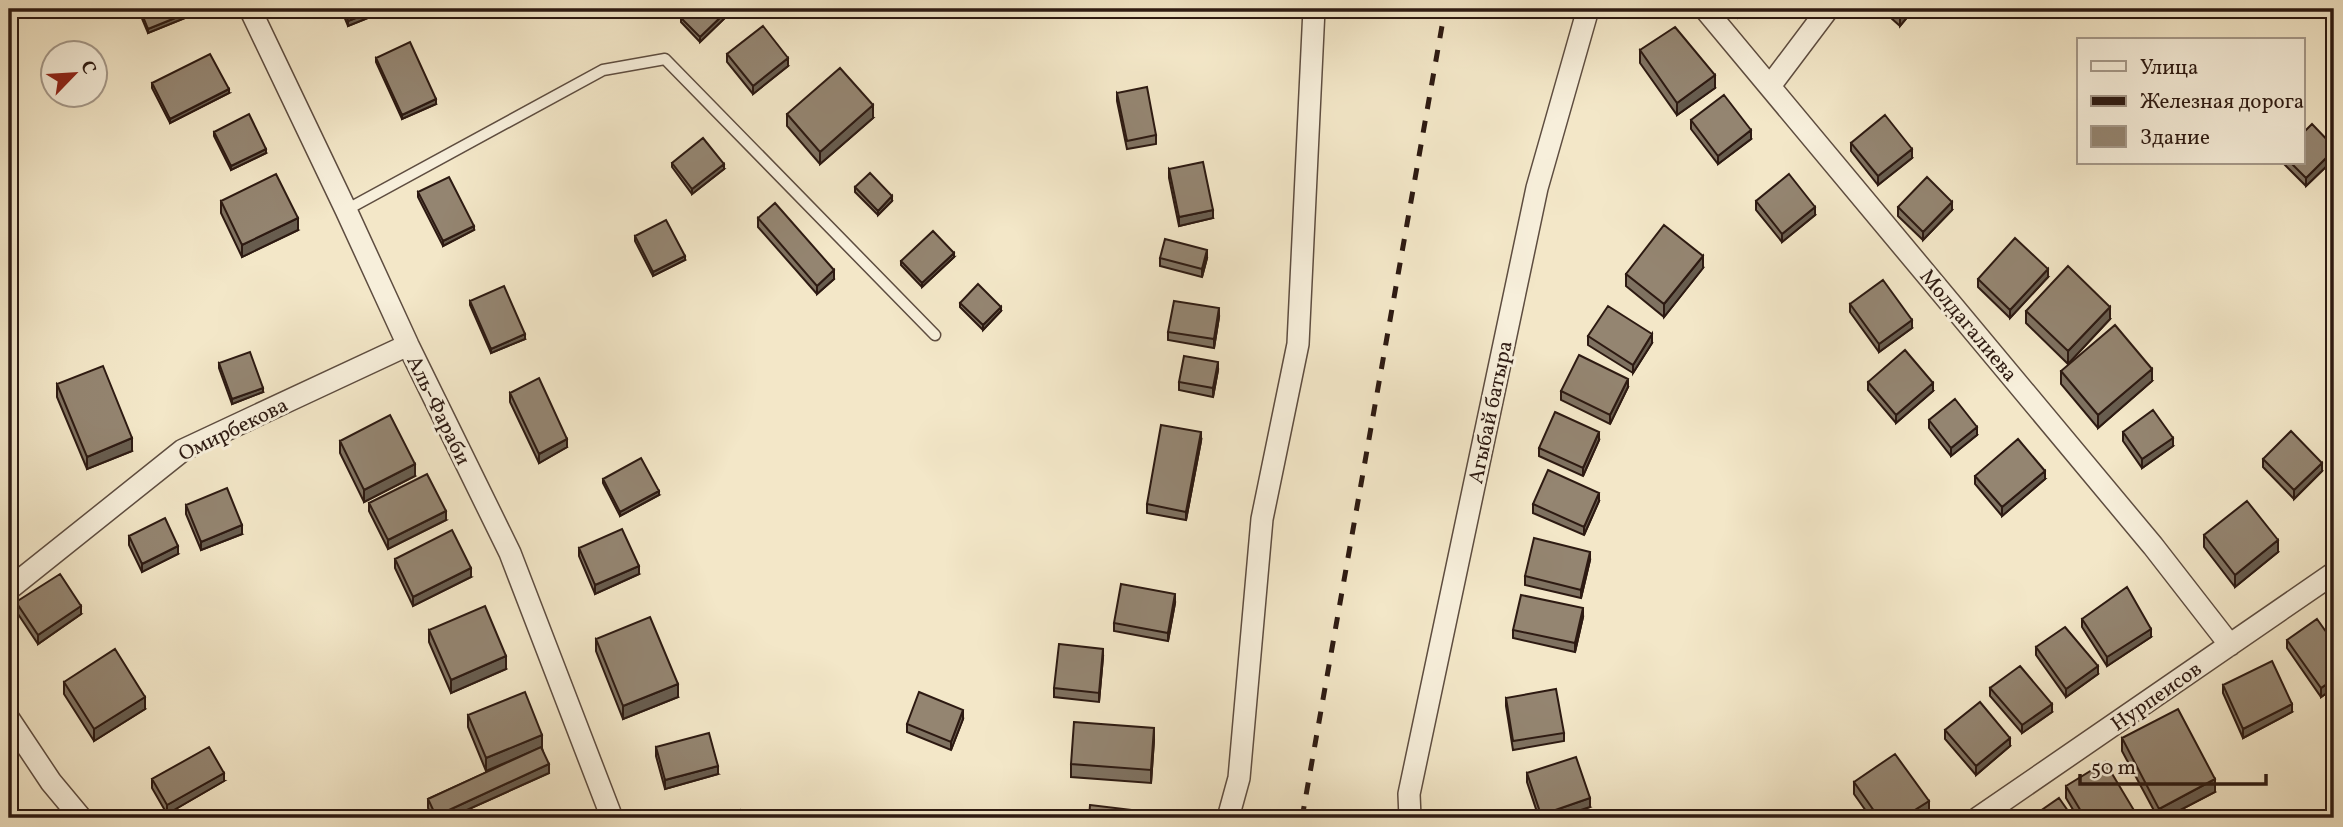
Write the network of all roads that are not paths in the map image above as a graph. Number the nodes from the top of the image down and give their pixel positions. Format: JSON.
{"nodes":[{"id":1,"x":250,"y":9,"type":"edge"},
{"id":2,"x":1314,"y":9,"type":"edge"},
{"id":3,"x":1588,"y":9,"type":"edge"},
{"id":4,"x":1705,"y":9,"type":"edge"},
{"id":5,"x":1828,"y":9,"type":"edge"},
{"id":6,"x":1770,"y":86,"type":"junction"},
{"id":7,"x":346,"y":210,"type":"junction"},
{"id":8,"x":934,"y":335,"type":"dead end"},
{"id":9,"x":408,"y":345,"type":"junction"},
{"id":10,"x":2334,"y":573,"type":"edge"},
{"id":11,"x":9,"y":589,"type":"edge"},
{"id":12,"x":2230,"y":645,"type":"junction"},
{"id":13,"x":9,"y":719,"type":"edge"},
{"id":14,"x":82,"y":818,"type":"edge"},
{"id":15,"x":612,"y":818,"type":"edge"},
{"id":16,"x":1228,"y":818,"type":"edge"},
{"id":17,"x":1410,"y":818,"type":"edge"},
{"id":18,"x":1978,"y":818,"type":"edge"}],
"edges":[{"from":1,"to":7,"type":"street","name":"Аль-Фараби"},
{"from":2,"to":16,"type":"street"},
{"from":3,"to":17,"type":"street","name":"Агыбай батыра"},
{"from":4,"to":6,"type":"street","name":"Молдагалиева"},
{"from":5,"to":6,"type":"street"},
{"from":6,"to":12,"type":"street","name":"Молдагалиева"},
{"from":7,"to":8,"type":"lane"},
{"from":7,"to":9,"type":"street","name":"Аль-Фараби"},
{"from":9,"to":11,"type":"street","name":"Омирбекова"},
{"from":9,"to":15,"type":"street","name":"Аль-Фараби"},
{"from":10,"to":12,"type":"street","name":"Нурпеисов"},
{"from":12,"to":18,"type":"street","name":"Нурпеисов"},
{"from":13,"to":14,"type":"street"}]}
